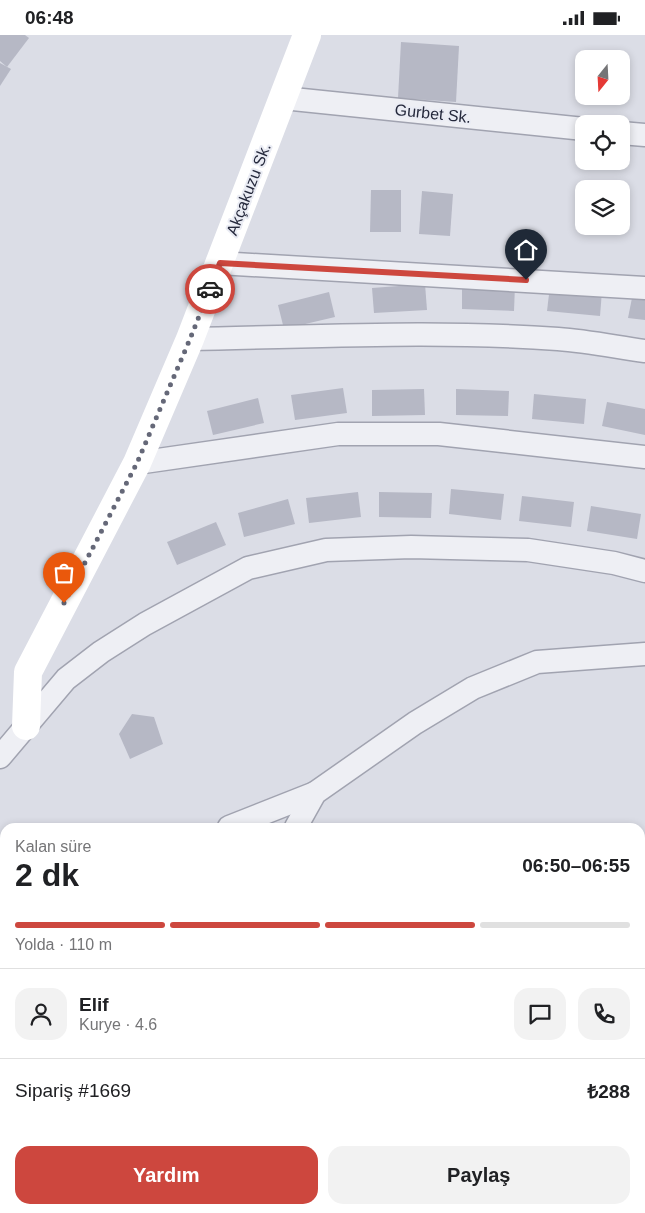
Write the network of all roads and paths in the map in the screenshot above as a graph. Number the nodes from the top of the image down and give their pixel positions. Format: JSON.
{"nodes":[{"id":1,"x":307,"y":35,"type":"edge"},
{"id":2,"x":283,"y":98,"type":"junction"},
{"id":3,"x":575,"y":128,"type":"edge"},
{"id":4,"x":630,"y":134,"type":"edge"},
{"id":5,"x":645,"y":135,"type":"edge"},
{"id":6,"x":220,"y":263,"type":"junction"},
{"id":7,"x":645,"y":288,"type":"edge"},
{"id":8,"x":190,"y":339,"type":"junction"},
{"id":9,"x":645,"y":351,"type":"edge"},
{"id":10,"x":645,"y":457,"type":"edge"},
{"id":11,"x":137,"y":463,"type":"junction"},
{"id":12,"x":645,"y":571,"type":"edge"},
{"id":13,"x":645,"y":654,"type":"edge"},
{"id":14,"x":26,"y":726,"type":"junction"},
{"id":15,"x":0,"y":757,"type":"edge"},
{"id":16,"x":316,"y":793,"type":"junction"},
{"id":17,"x":239,"y":823,"type":"edge"},
{"id":18,"x":298,"y":823,"type":"edge"}],
"edges":[{"from":1,"to":2,"type":"main road","name":"Akçakuzu Sk."},
{"from":2,"to":3,"type":"street","name":"Gurbet Sk."},
{"from":2,"to":6,"type":"main road","name":"Akçakuzu Sk."},
{"from":4,"to":5,"type":"street"},
{"from":6,"to":7,"type":"street"},
{"from":6,"to":8,"type":"main road","name":"Akçakuzu Sk."},
{"from":8,"to":9,"type":"street"},
{"from":8,"to":11,"type":"main road","name":"Akçakuzu Sk."},
{"from":10,"to":11,"type":"street"},
{"from":11,"to":14,"type":"main road","name":"Akçakuzu Sk."},
{"from":12,"to":14,"type":"street"},
{"from":13,"to":16,"type":"street"},
{"from":14,"to":15,"type":"street"},
{"from":16,"to":17,"type":"street"},
{"from":16,"to":18,"type":"street"}]}
